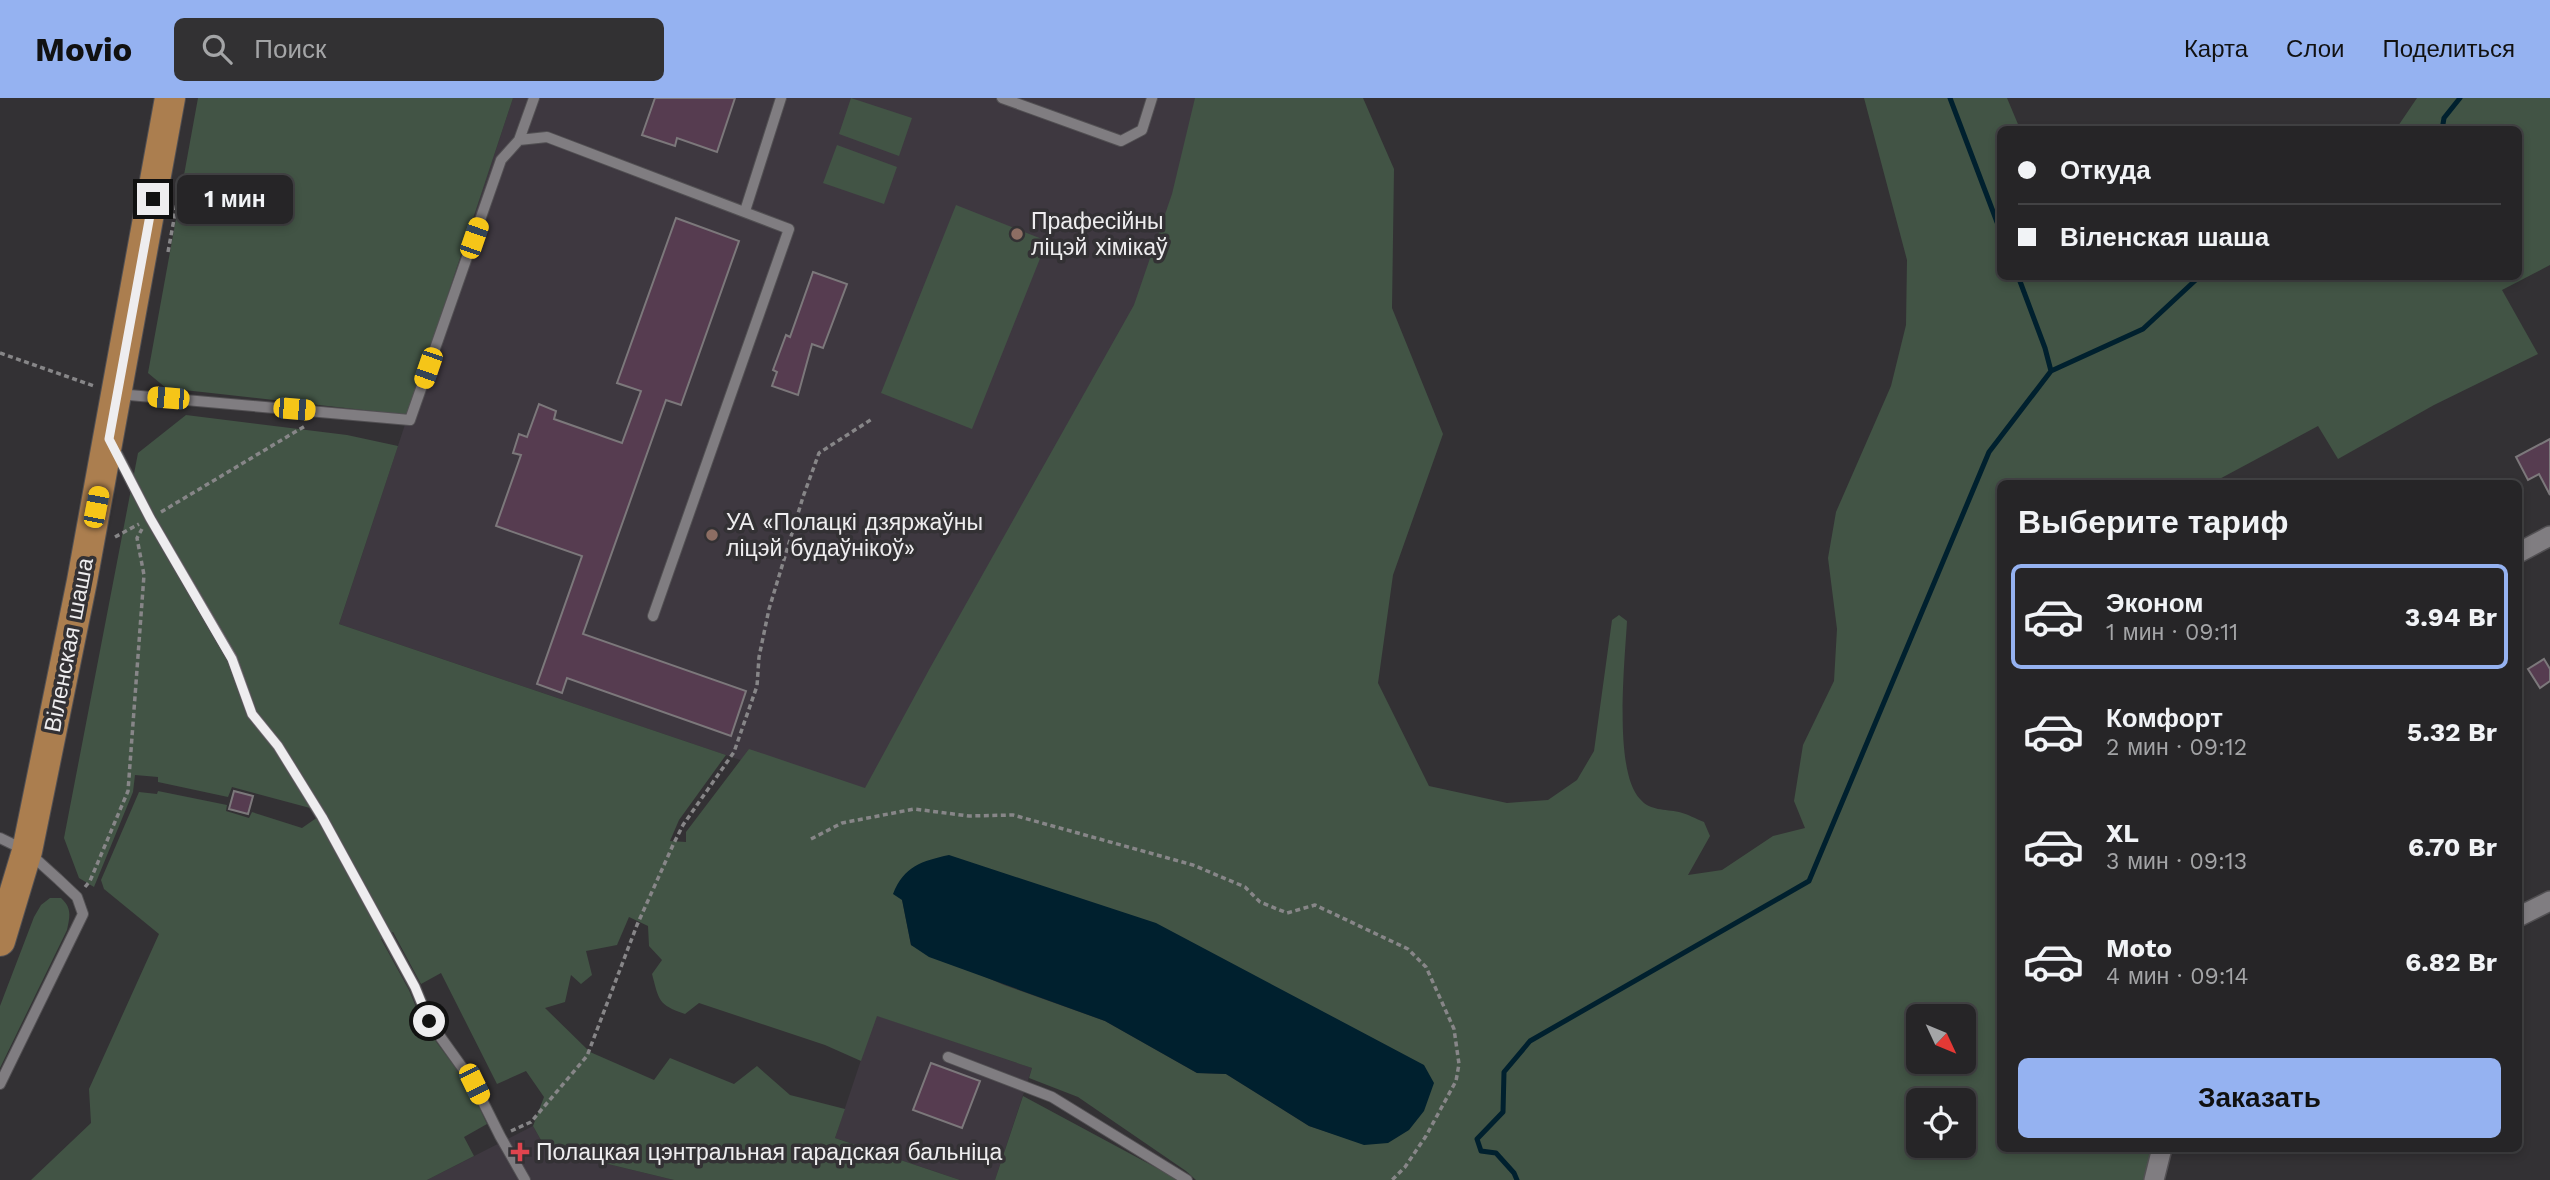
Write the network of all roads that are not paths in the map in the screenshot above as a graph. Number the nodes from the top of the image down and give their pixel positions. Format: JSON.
{"nodes":[{"id":1,"x":170,"y":98,"type":"edge"},
{"id":2,"x":534,"y":98,"type":"edge"},
{"id":3,"x":781,"y":98,"type":"edge"},
{"id":4,"x":1002,"y":98,"type":"edge"},
{"id":5,"x":1152,"y":98,"type":"edge"},
{"id":6,"x":519,"y":140,"type":"junction"},
{"id":7,"x":745,"y":211,"type":"junction"},
{"id":8,"x":117,"y":394,"type":"junction"},
{"id":9,"x":109,"y":439,"type":"junction"},
{"id":10,"x":2550,"y":536,"type":"edge"},
{"id":11,"x":2522,"y":551,"type":"edge"},
{"id":12,"x":653,"y":616,"type":"dead end"},
{"id":13,"x":0,"y":838,"type":"edge"},
{"id":14,"x":27,"y":851,"type":"junction"},
{"id":15,"x":2550,"y":901,"type":"edge"},
{"id":16,"x":2522,"y":915,"type":"edge"},
{"id":17,"x":0,"y":941,"type":"edge"},
{"id":18,"x":948,"y":1056,"type":"dead end"},
{"id":19,"x":0,"y":1084,"type":"edge"},
{"id":20,"x":2161,"y":1152,"type":"edge"},
{"id":21,"x":522,"y":1179,"type":"edge"},
{"id":22,"x":1187,"y":1180,"type":"edge"},
{"id":23,"x":2154,"y":1180,"type":"edge"}],
"edges":[{"from":1,"to":8,"type":"main road","name":"Віленская шаша"},
{"from":2,"to":6,"type":"lane"},
{"from":3,"to":7,"type":"lane"},
{"from":4,"to":5,"type":"lane"},
{"from":6,"to":7,"type":"lane"},
{"from":6,"to":8,"type":"lane"},
{"from":7,"to":12,"type":"lane"},
{"from":8,"to":9,"type":"main road","name":"Віленская шаша"},
{"from":9,"to":14,"type":"main road","name":"Віленская шаша"},
{"from":9,"to":21,"type":"lane"},
{"from":10,"to":11,"type":"street"},
{"from":13,"to":14,"type":"lane"},
{"from":14,"to":17,"type":"main road","name":"Віленская шаша"},
{"from":14,"to":19,"type":"lane"},
{"from":15,"to":16,"type":"street"},
{"from":18,"to":22,"type":"lane"},
{"from":20,"to":23,"type":"street"}]}
